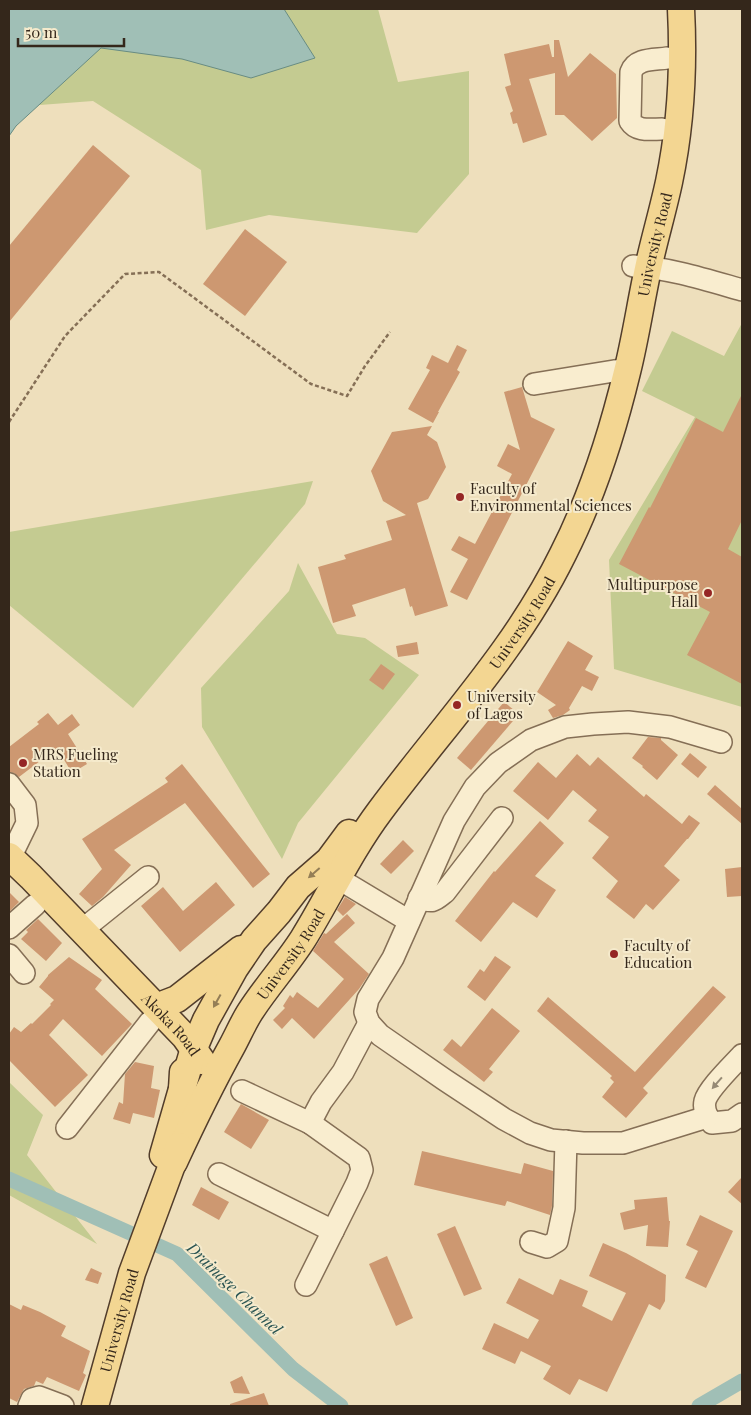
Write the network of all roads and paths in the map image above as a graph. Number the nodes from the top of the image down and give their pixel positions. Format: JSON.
{"nodes":[{"id":1,"x":665,"y":9,"type":"edge"},
{"id":2,"x":681,"y":9,"type":"edge"},
{"id":3,"x":667,"y":58,"type":"junction"},
{"id":4,"x":662,"y":129,"type":"junction"},
{"id":5,"x":641,"y":266,"type":"junction"},
{"id":6,"x":742,"y":290,"type":"edge"},
{"id":7,"x":390,"y":332,"type":"dead end"},
{"id":8,"x":621,"y":371,"type":"junction"},
{"id":9,"x":534,"y":384,"type":"dead end"},
{"id":10,"x":9,"y":422,"type":"edge"},
{"id":11,"x":721,"y":742,"type":"dead end"},
{"id":12,"x":9,"y":784,"type":"edge"},
{"id":13,"x":502,"y":818,"type":"dead end"},
{"id":14,"x":9,"y":863,"type":"edge"},
{"id":15,"x":148,"y":877,"type":"dead end"},
{"id":16,"x":339,"y":879,"type":"junction"},
{"id":17,"x":419,"y":898,"type":"junction"},
{"id":18,"x":35,"y":905,"type":"junction"},
{"id":19,"x":279,"y":912,"type":"junction"},
{"id":20,"x":409,"y":921,"type":"junction"},
{"id":21,"x":9,"y":928,"type":"edge"},
{"id":22,"x":82,"y":930,"type":"junction"},
{"id":23,"x":254,"y":940,"type":"junction"},
{"id":24,"x":302,"y":941,"type":"junction"},
{"id":25,"x":9,"y":955,"type":"edge"},
{"id":26,"x":24,"y":972,"type":"dead end"},
{"id":27,"x":250,"y":1013,"type":"junction"},
{"id":28,"x":153,"y":1014,"type":"junction"},
{"id":29,"x":369,"y":1023,"type":"junction"},
{"id":30,"x":167,"y":1041,"type":"junction"},
{"id":31,"x":194,"y":1048,"type":"junction"},
{"id":32,"x":742,"y":1055,"type":"edge"},
{"id":33,"x":182,"y":1090,"type":"junction"},
{"id":34,"x":242,"y":1091,"type":"dead end"},
{"id":35,"x":742,"y":1114,"type":"edge"},
{"id":36,"x":707,"y":1117,"type":"junction"},
{"id":37,"x":310,"y":1123,"type":"junction"},
{"id":38,"x":68,"y":1128,"type":"dead end"},
{"id":39,"x":566,"y":1142,"type":"junction"},
{"id":40,"x":174,"y":1162,"type":"junction"},
{"id":41,"x":219,"y":1174,"type":"dead end"},
{"id":42,"x":333,"y":1231,"type":"junction"},
{"id":43,"x":145,"y":1236,"type":"junction"},
{"id":44,"x":531,"y":1242,"type":"dead end"},
{"id":45,"x":306,"y":1285,"type":"dead end"},
{"id":46,"x":29,"y":1406,"type":"edge"},
{"id":47,"x":64,"y":1406,"type":"edge"},
{"id":48,"x":95,"y":1406,"type":"edge"}],
"edges":[{"from":1,"to":3,"type":"main road","name":"University Road"},
{"from":2,"to":5,"type":"main road","name":"University Road"},
{"from":3,"to":4,"type":"main road","name":"University Road"},
{"from":3,"to":4,"type":"street"},
{"from":4,"to":5,"type":"main road","name":"University Road"},
{"from":5,"to":6,"type":"street"},
{"from":5,"to":8,"type":"main road","name":"University Road"},
{"from":7,"to":10,"type":"path"},
{"from":8,"to":9,"type":"street"},
{"from":8,"to":16,"type":"main road","name":"University Road"},
{"from":8,"to":19,"type":"main road","name":"University Road","one_way":true},
{"from":11,"to":17,"type":"street"},
{"from":12,"to":14,"type":"street"},
{"from":13,"to":17,"type":"street"},
{"from":14,"to":18,"type":"main road"},
{"from":14,"to":22,"type":"main road","name":"Akoka Road"},
{"from":15,"to":22,"type":"street"},
{"from":16,"to":20,"type":"street"},
{"from":16,"to":24,"type":"main road","name":"University Road"},
{"from":17,"to":20,"type":"street"},
{"from":18,"to":21,"type":"street"},
{"from":18,"to":28,"type":"main road"},
{"from":19,"to":23,"type":"main road","name":"University Road"},
{"from":19,"to":24,"type":"main road"},
{"from":20,"to":29,"type":"street"},
{"from":22,"to":28,"type":"main road","name":"Akoka Road"},
{"from":23,"to":28,"type":"main road"},
{"from":23,"to":31,"type":"main road","name":"University Road","one_way":true},
{"from":24,"to":27,"type":"main road","name":"University Road"},
{"from":25,"to":26,"type":"street"},
{"from":27,"to":31,"type":"main road"},
{"from":27,"to":40,"type":"main road","name":"University Road"},
{"from":28,"to":30,"type":"main road"},
{"from":28,"to":31,"type":"main road","name":"Akoka Road"},
{"from":28,"to":38,"type":"street"},
{"from":29,"to":37,"type":"street"},
{"from":29,"to":39,"type":"street"},
{"from":30,"to":31,"type":"main road"},
{"from":30,"to":33,"type":"main road"},
{"from":31,"to":33,"type":"main road","name":"University Road"},
{"from":31,"to":40,"type":"main road","name":"Akoka Road"},
{"from":32,"to":36,"type":"street","one_way":true},
{"from":33,"to":43,"type":"main road","name":"University Road"},
{"from":34,"to":37,"type":"street"},
{"from":35,"to":36,"type":"street"},
{"from":36,"to":39,"type":"street"},
{"from":37,"to":42,"type":"street"},
{"from":39,"to":44,"type":"street"},
{"from":40,"to":43,"type":"main road","name":"Akoka Road"},
{"from":41,"to":42,"type":"street"},
{"from":42,"to":45,"type":"street"},
{"from":43,"to":48,"type":"main road","name":"University Road"},
{"from":46,"to":47,"type":"street"}]}
